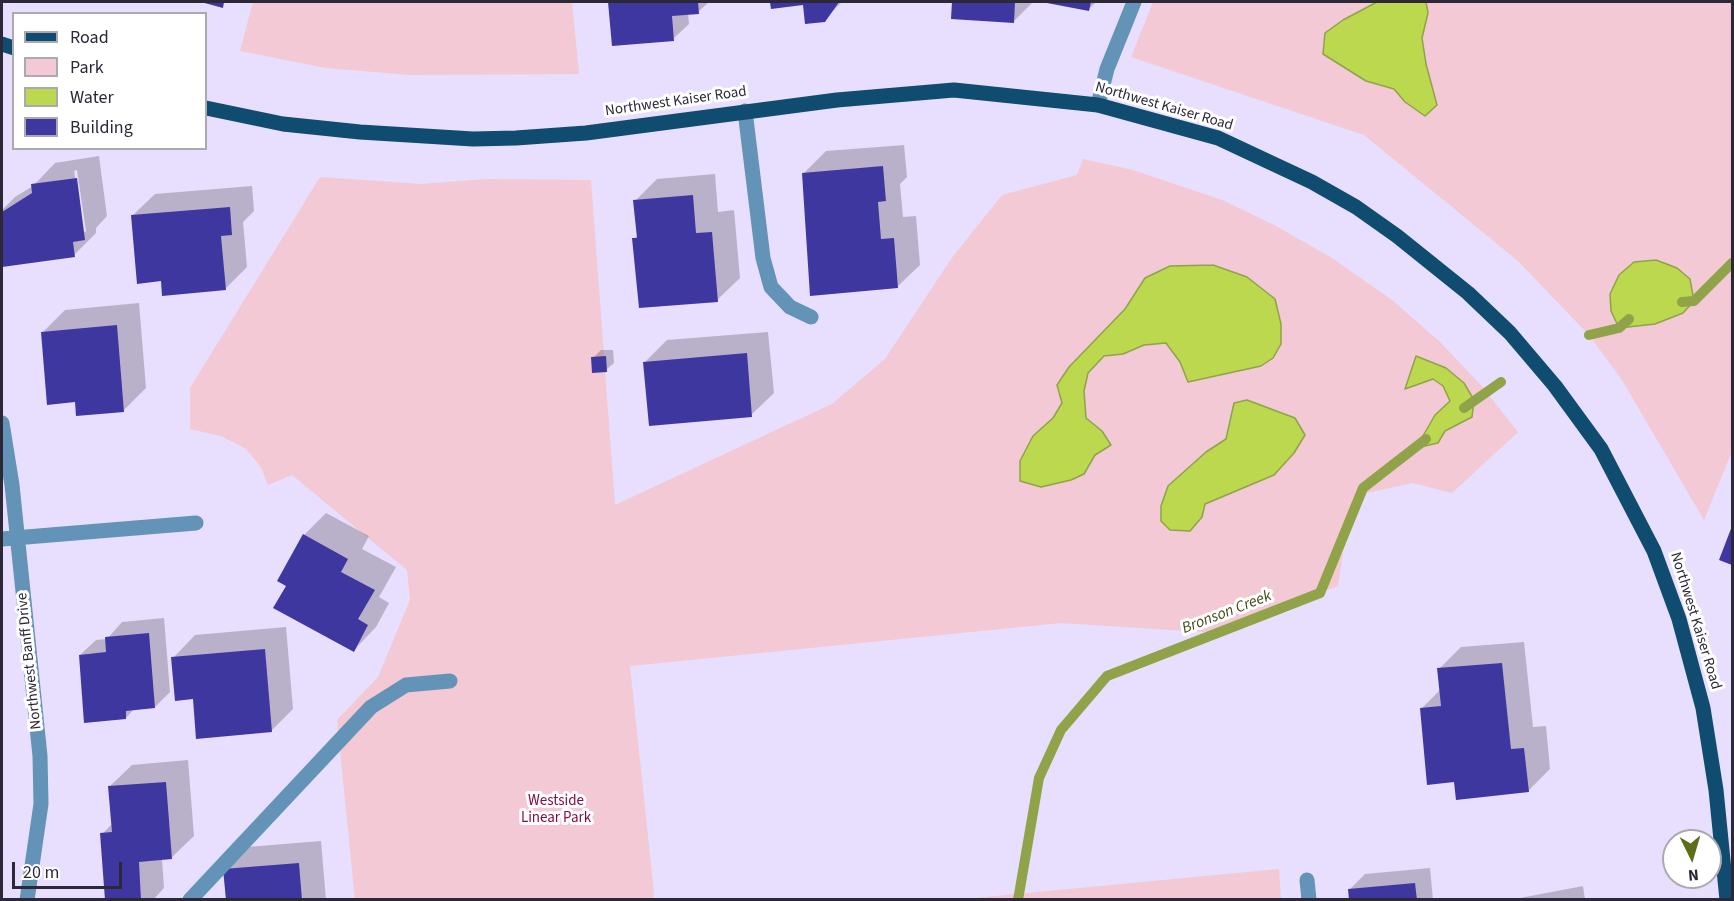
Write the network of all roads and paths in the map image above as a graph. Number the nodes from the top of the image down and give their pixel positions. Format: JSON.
{"nodes":[{"id":1,"x":1134,"y":2,"type":"edge"},
{"id":2,"x":1098,"y":105,"type":"junction"},
{"id":3,"x":207,"y":108,"type":"edge"},
{"id":4,"x":745,"y":111,"type":"junction"},
{"id":5,"x":811,"y":317,"type":"dead end"},
{"id":6,"x":2,"y":423,"type":"edge"},
{"id":7,"x":196,"y":523,"type":"dead end"},
{"id":8,"x":18,"y":538,"type":"junction"},
{"id":9,"x":2,"y":539,"type":"edge"},
{"id":10,"x":450,"y":681,"type":"dead end"},
{"id":11,"x":1307,"y":880,"type":"dead end"},
{"id":12,"x":27,"y":900,"type":"edge"},
{"id":13,"x":190,"y":900,"type":"edge"},
{"id":14,"x":1309,"y":900,"type":"edge"},
{"id":15,"x":1727,"y":900,"type":"edge"}],
"edges":[{"from":1,"to":2,"type":"street"},
{"from":2,"to":4,"type":"main road","name":"Northwest Kaiser Road"},
{"from":2,"to":15,"type":"main road","name":"Northwest Kaiser Road"},
{"from":3,"to":4,"type":"main road","name":"Northwest Kaiser Road"},
{"from":4,"to":5,"type":"street"},
{"from":6,"to":8,"type":"street","name":"Northwest Banff Drive"},
{"from":7,"to":8,"type":"street"},
{"from":8,"to":9,"type":"street"},
{"from":8,"to":12,"type":"street","name":"Northwest Banff Drive"},
{"from":10,"to":13,"type":"street"},
{"from":11,"to":14,"type":"street"}]}
